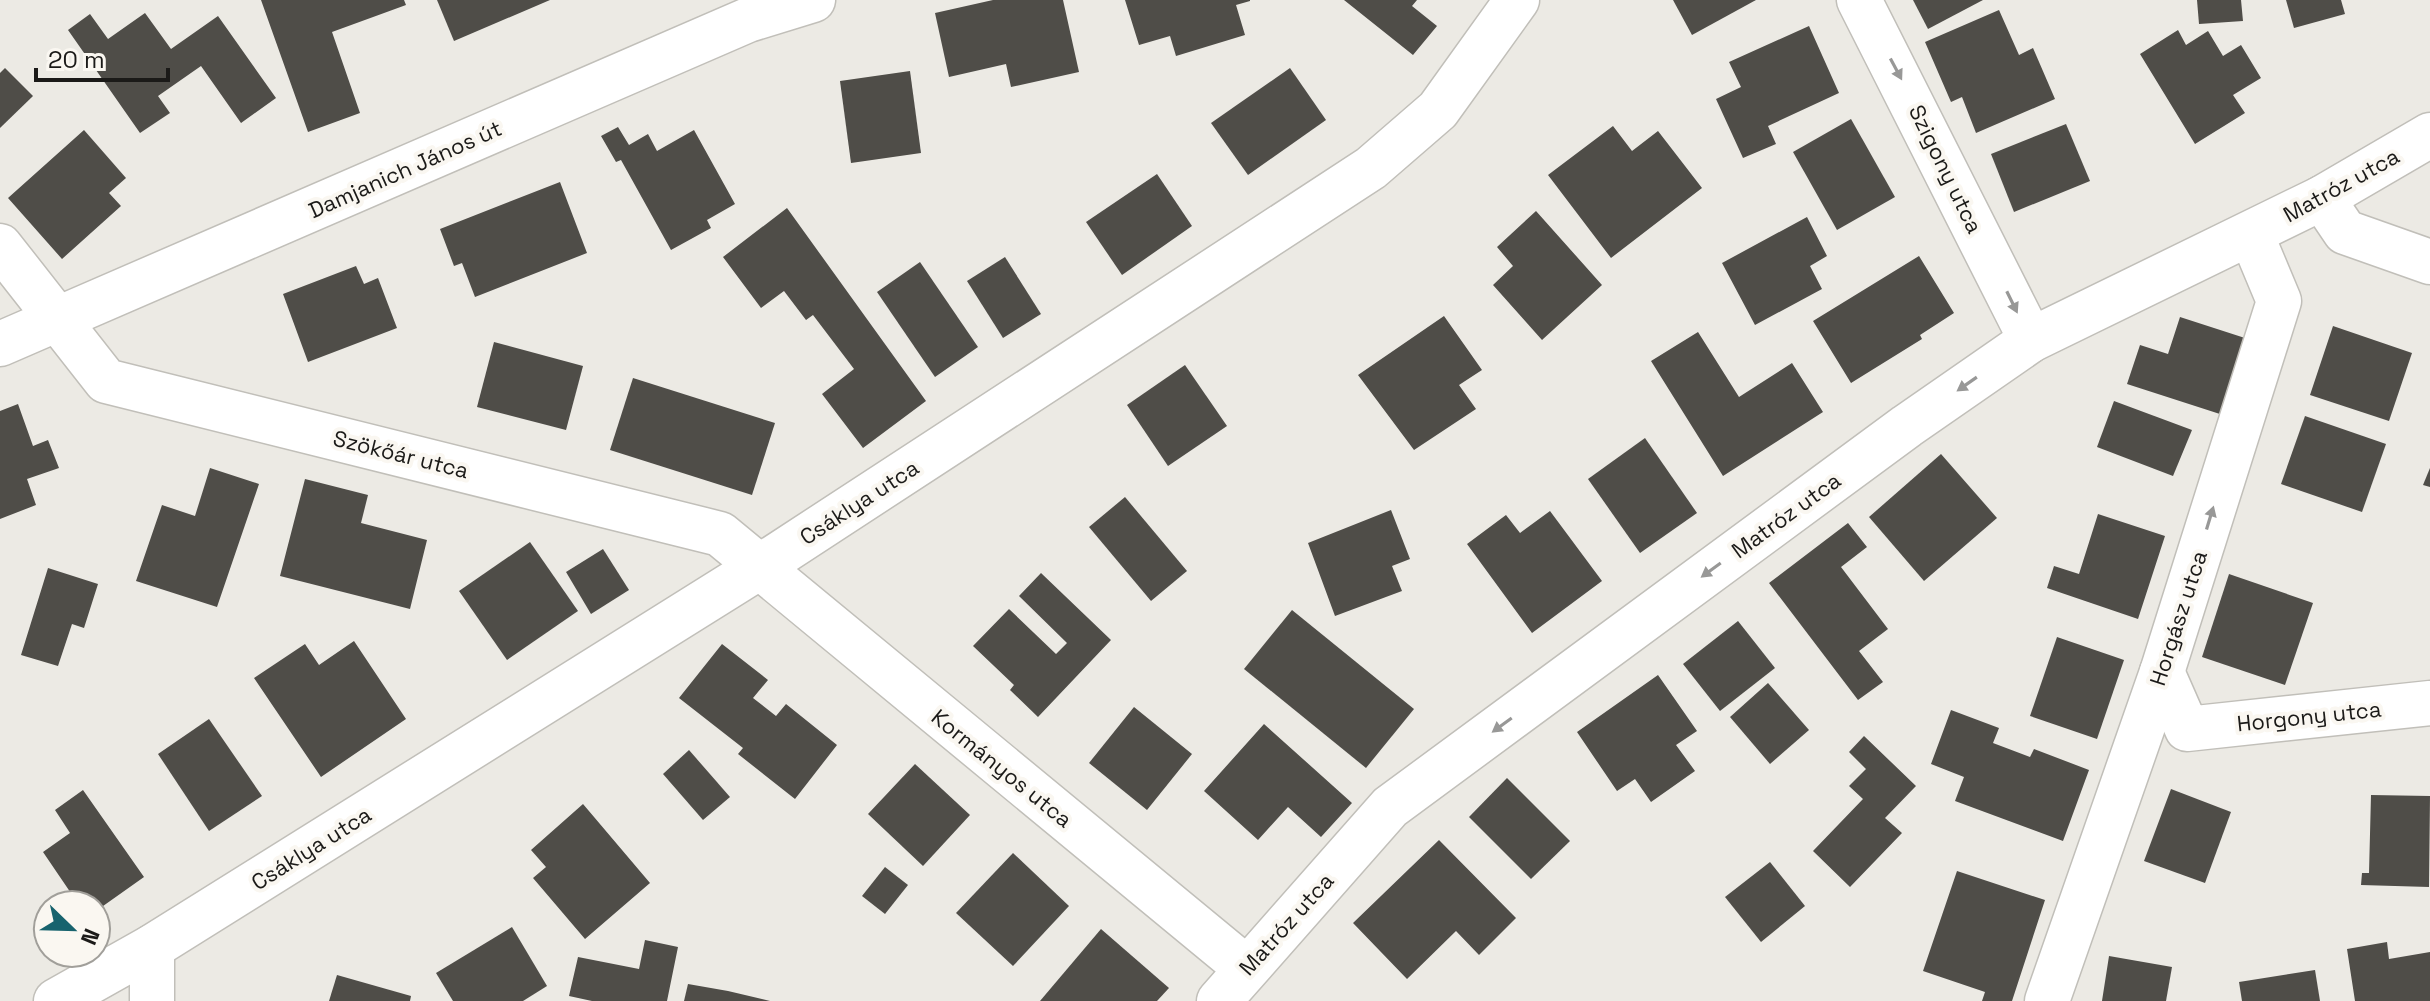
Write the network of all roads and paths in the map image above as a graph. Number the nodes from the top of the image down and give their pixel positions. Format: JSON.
{"nodes":[{"id":1,"x":813,"y":0,"type":"edge"},
{"id":2,"x":1517,"y":0,"type":"edge"},
{"id":3,"x":1859,"y":0,"type":"edge"},
{"id":4,"x":2430,"y":135,"type":"edge"},
{"id":5,"x":2322,"y":198,"type":"junction"},
{"id":6,"x":2251,"y":234,"type":"junction"},
{"id":7,"x":0,"y":246,"type":"edge"},
{"id":8,"x":2430,"y":262,"type":"edge"},
{"id":9,"x":57,"y":321,"type":"junction"},
{"id":10,"x":2031,"y":340,"type":"junction"},
{"id":11,"x":0,"y":344,"type":"edge"},
{"id":12,"x":758,"y":568,"type":"junction"},
{"id":13,"x":2162,"y":672,"type":"junction"},
{"id":14,"x":2430,"y":703,"type":"edge"},
{"id":15,"x":2187,"y":729,"type":"junction"},
{"id":16,"x":2139,"y":737,"type":"junction"},
{"id":17,"x":152,"y":947,"type":"junction"},
{"id":18,"x":1246,"y":968,"type":"junction"},
{"id":19,"x":56,"y":1001,"type":"edge"},
{"id":20,"x":152,"y":1001,"type":"edge"},
{"id":21,"x":1219,"y":1001,"type":"edge"},
{"id":22,"x":2047,"y":1001,"type":"edge"}],
"edges":[{"from":1,"to":9,"type":"street","name":"Damjanich János út"},
{"from":2,"to":12,"type":"street","name":"Csáklya utca"},
{"from":3,"to":10,"type":"street","name":"Szigony utca","one_way":true},
{"from":4,"to":5,"type":"street","name":"Matróz utca"},
{"from":5,"to":6,"type":"street","name":"Matróz utca"},
{"from":5,"to":8,"type":"street"},
{"from":6,"to":10,"type":"street","name":"Matróz utca"},
{"from":13,"to":6,"type":"street","name":"Horgász utca","one_way":true},
{"from":7,"to":9,"type":"street","name":"Szökőár utca"},
{"from":9,"to":11,"type":"street","name":"Damjanich János út"},
{"from":9,"to":12,"type":"street","name":"Szökőár utca"},
{"from":10,"to":18,"type":"street","name":"Matróz utca","one_way":true},
{"from":12,"to":17,"type":"street","name":"Csáklya utca"},
{"from":12,"to":18,"type":"street","name":"Kormányos utca"},
{"from":13,"to":15,"type":"street"},
{"from":13,"to":16,"type":"street","name":"Horgász utca"},
{"from":14,"to":15,"type":"street","name":"Horgony utca"},
{"from":15,"to":16,"type":"street","name":"Horgony utca"},
{"from":16,"to":22,"type":"street","name":"Horgász utca"},
{"from":17,"to":19,"type":"street","name":"Csáklya utca"},
{"from":17,"to":20,"type":"street"},
{"from":18,"to":21,"type":"street","name":"Matróz utca"}]}
